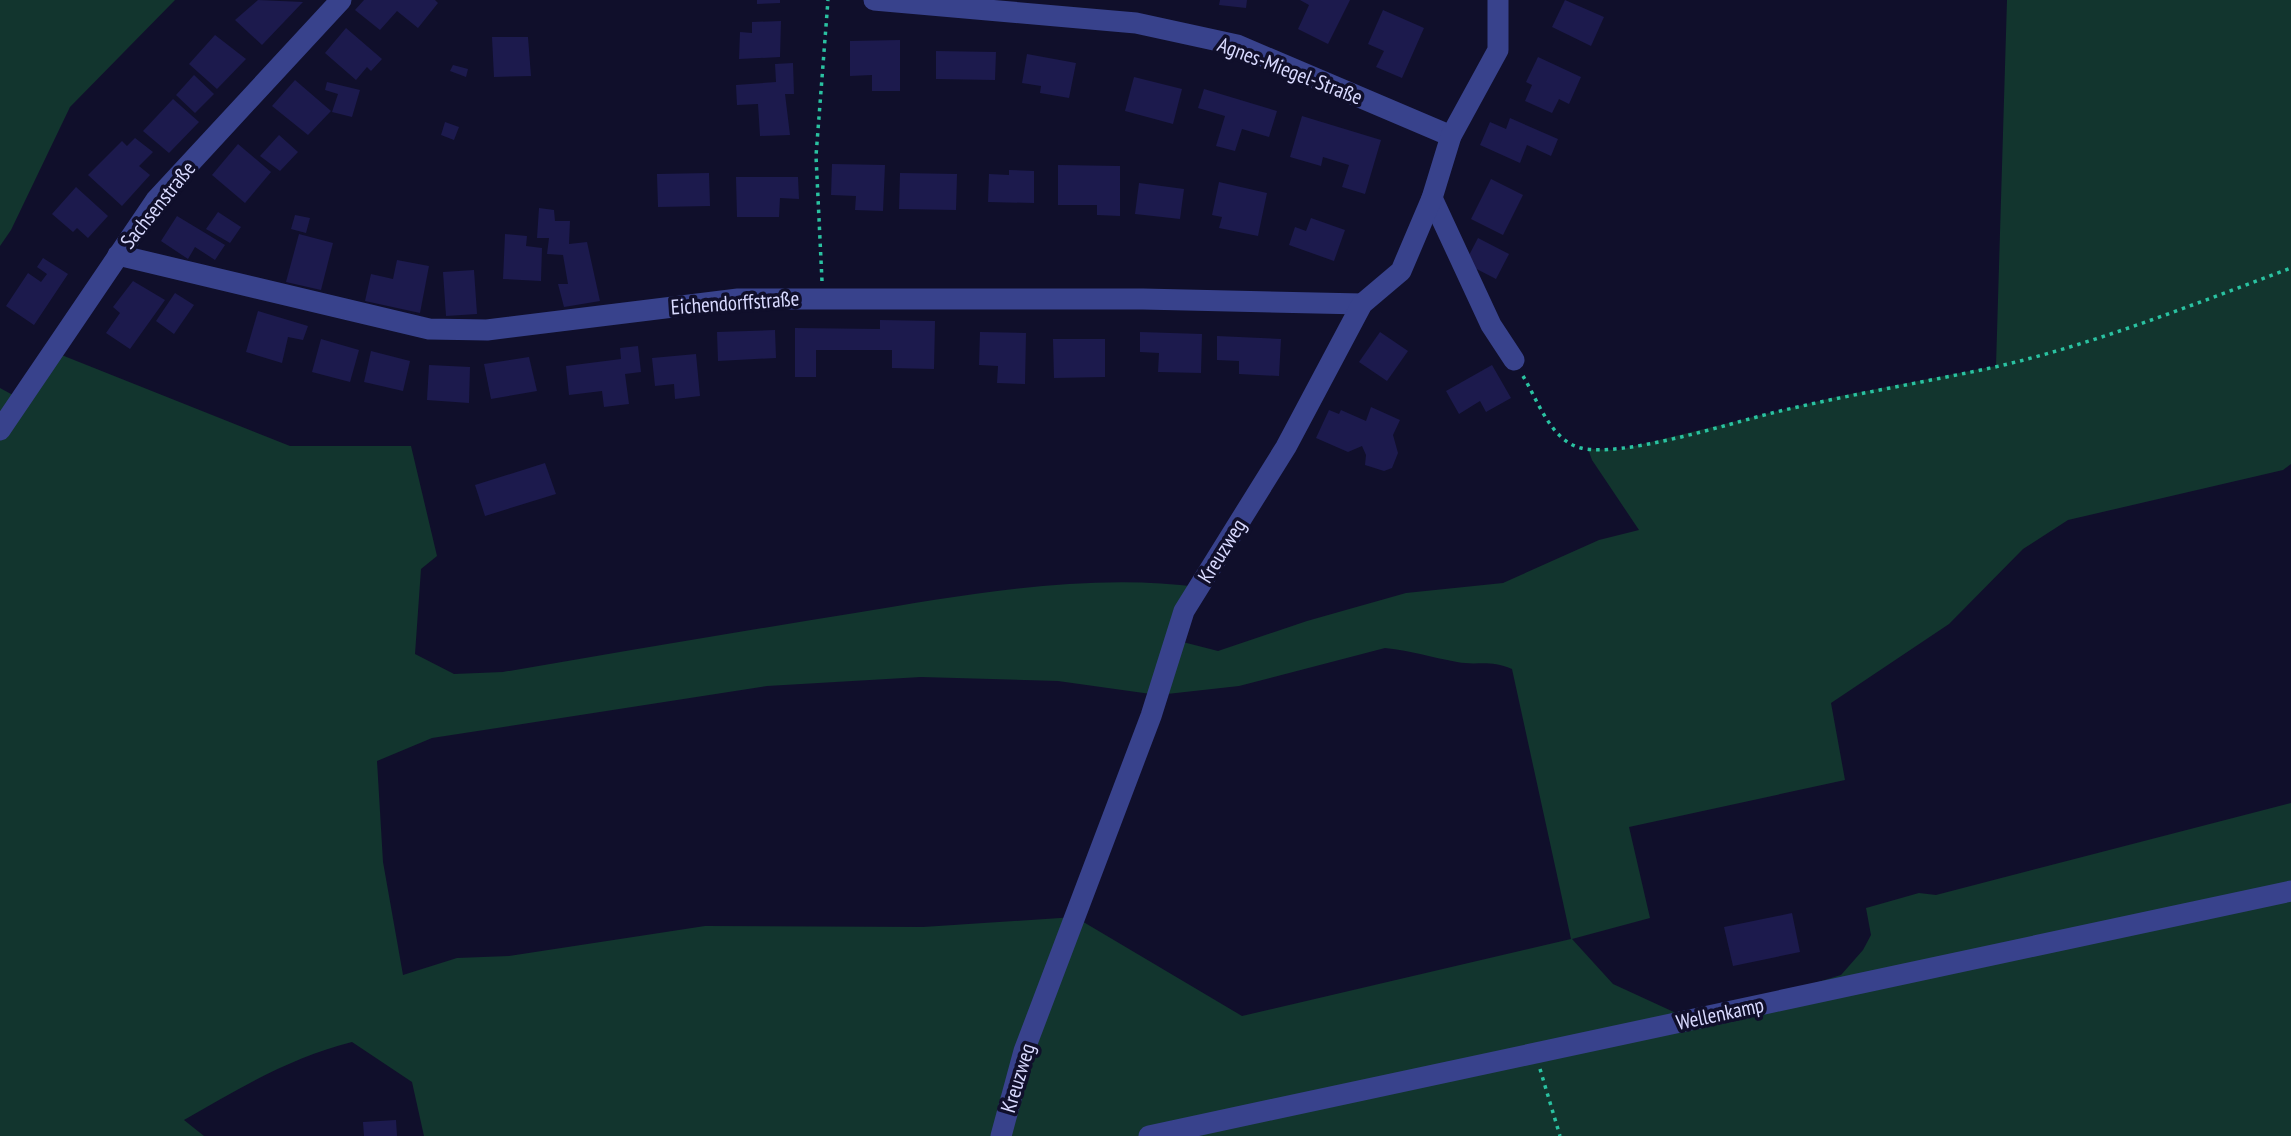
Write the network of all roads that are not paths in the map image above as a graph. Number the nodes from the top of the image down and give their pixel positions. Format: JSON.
{"nodes":[{"id":1,"x":341,"y":0,"type":"edge"},
{"id":2,"x":874,"y":0,"type":"edge"},
{"id":3,"x":1498,"y":0,"type":"edge"},
{"id":4,"x":1451,"y":136,"type":"junction"},
{"id":5,"x":1432,"y":198,"type":"junction"},
{"id":6,"x":118,"y":255,"type":"junction"},
{"id":7,"x":1362,"y":304,"type":"junction"},
{"id":8,"x":1514,"y":360,"type":"road end"},
{"id":9,"x":0,"y":430,"type":"edge"},
{"id":10,"x":2291,"y":891,"type":"edge"},
{"id":11,"x":1001,"y":1136,"type":"edge"},
{"id":12,"x":1149,"y":1136,"type":"edge"}],
"edges":[{"from":1,"to":6,"type":"street","name":"Sachsenstraße"},
{"from":2,"to":4,"type":"street","name":"Agnes-Miegel-Straße"},
{"from":3,"to":4,"type":"street","name":"Kreuzweg"},
{"from":4,"to":5,"type":"street","name":"Kreuzweg"},
{"from":5,"to":7,"type":"street","name":"Kreuzweg"},
{"from":5,"to":8,"type":"street"},
{"from":6,"to":7,"type":"street","name":"Eichendorffstraße"},
{"from":6,"to":9,"type":"street","name":"Sachsenstraße"},
{"from":7,"to":11,"type":"street","name":"Kreuzweg"},
{"from":10,"to":12,"type":"street","name":"Wellenkamp"}]}
